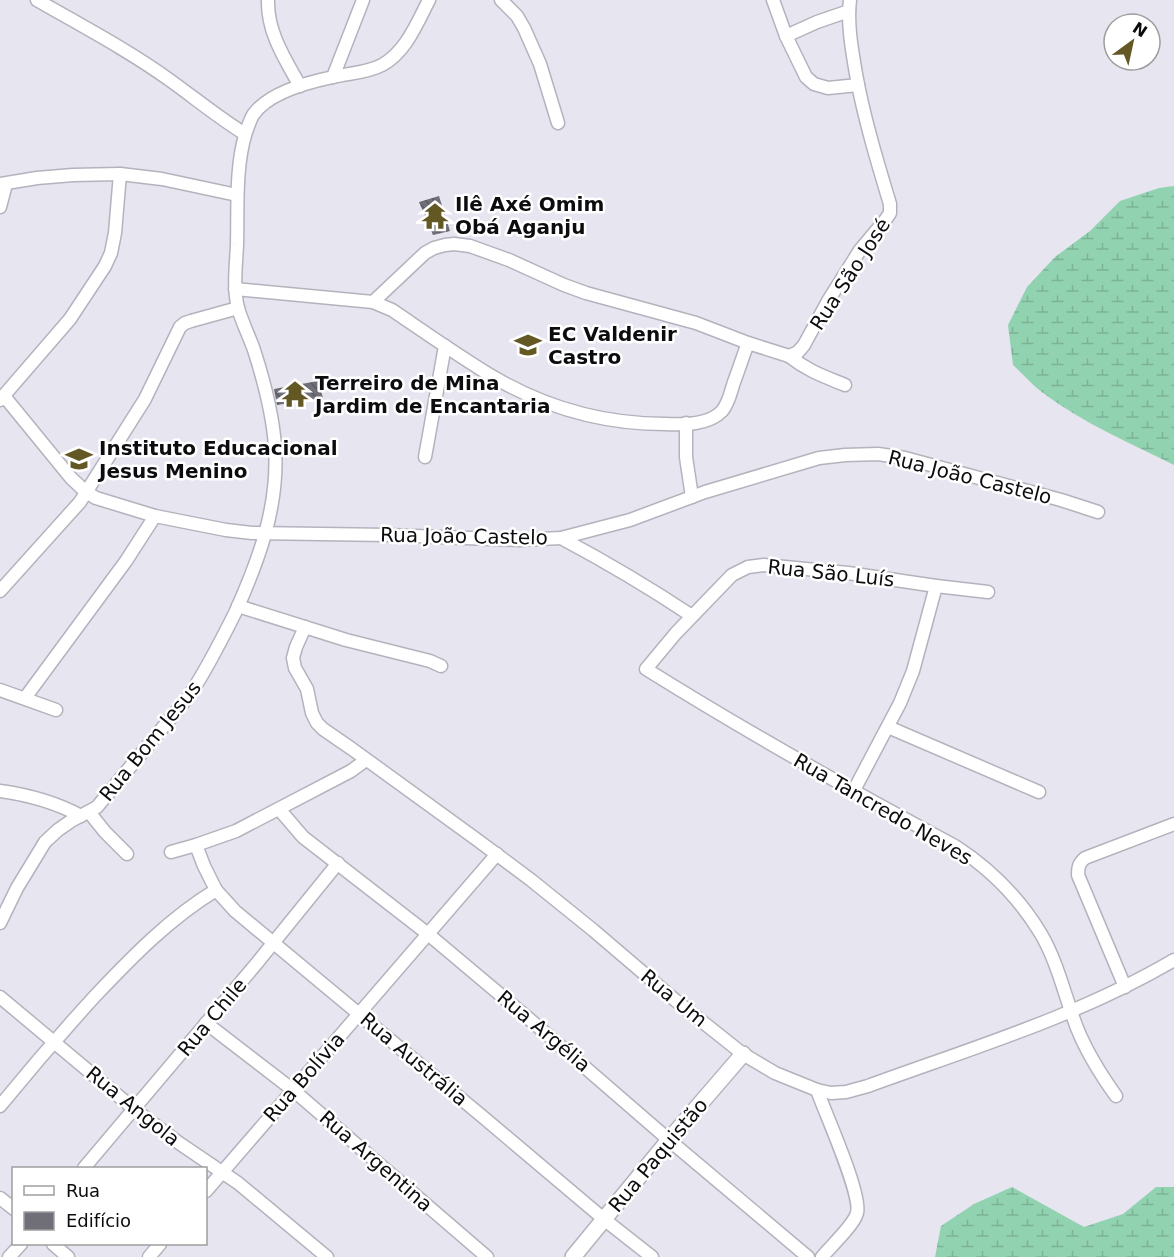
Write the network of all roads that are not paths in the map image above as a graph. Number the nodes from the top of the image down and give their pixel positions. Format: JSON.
{"nodes":[{"id":1,"x":37,"y":0,"type":"edge"},
{"id":2,"x":268,"y":0,"type":"edge"},
{"id":3,"x":363,"y":0,"type":"edge"},
{"id":4,"x":429,"y":0,"type":"edge"},
{"id":5,"x":501,"y":0,"type":"edge"},
{"id":6,"x":773,"y":0,"type":"edge"},
{"id":7,"x":850,"y":5,"type":"edge"},
{"id":8,"x":786,"y":36,"type":"junction"},
{"id":9,"x":333,"y":77,"type":"junction"},
{"id":10,"x":858,"y":85,"type":"junction"},
{"id":11,"x":300,"y":86,"type":"junction"},
{"id":12,"x":558,"y":123,"type":"dead end"},
{"id":13,"x":245,"y":134,"type":"junction"},
{"id":14,"x":120,"y":174,"type":"junction"},
{"id":15,"x":3,"y":184,"type":"edge"},
{"id":16,"x":237,"y":195,"type":"junction"},
{"id":17,"x":0,"y":207,"type":"edge"},
{"id":18,"x":235,"y":289,"type":"junction"},
{"id":19,"x":373,"y":302,"type":"junction"},
{"id":20,"x":238,"y":308,"type":"junction"},
{"id":21,"x":748,"y":343,"type":"junction"},
{"id":22,"x":445,"y":346,"type":"junction"},
{"id":23,"x":789,"y":356,"type":"junction"},
{"id":24,"x":845,"y":385,"type":"dead end"},
{"id":25,"x":2,"y":398,"type":"edge"},
{"id":26,"x":686,"y":423,"type":"junction"},
{"id":27,"x":425,"y":457,"type":"dead end"},
{"id":28,"x":86,"y":492,"type":"junction"},
{"id":29,"x":692,"y":497,"type":"junction"},
{"id":30,"x":1098,"y":512,"type":"dead end"},
{"id":31,"x":155,"y":516,"type":"junction"},
{"id":32,"x":266,"y":534,"type":"junction"},
{"id":33,"x":561,"y":538,"type":"junction"},
{"id":34,"x":936,"y":586,"type":"junction"},
{"id":35,"x":0,"y":591,"type":"edge"},
{"id":36,"x":988,"y":592,"type":"dead end"},
{"id":37,"x":238,"y":606,"type":"junction"},
{"id":38,"x":692,"y":616,"type":"junction"},
{"id":39,"x":305,"y":627,"type":"junction"},
{"id":40,"x":441,"y":666,"type":"dead end"},
{"id":41,"x":646,"y":669,"type":"joint"},
{"id":42,"x":0,"y":690,"type":"edge"},
{"id":43,"x":25,"y":698,"type":"junction"},
{"id":44,"x":56,"y":710,"type":"dead end"},
{"id":45,"x":888,"y":727,"type":"junction"},
{"id":46,"x":366,"y":760,"type":"junction"},
{"id":47,"x":0,"y":791,"type":"edge"},
{"id":48,"x":853,"y":792,"type":"junction"},
{"id":49,"x":1039,"y":792,"type":"dead end"},
{"id":50,"x":279,"y":809,"type":"junction"},
{"id":51,"x":85,"y":814,"type":"junction"},
{"id":52,"x":1174,"y":824,"type":"edge"},
{"id":53,"x":196,"y":846,"type":"junction"},
{"id":54,"x":171,"y":852,"type":"dead end"},
{"id":55,"x":127,"y":854,"type":"dead end"},
{"id":56,"x":497,"y":854,"type":"junction"},
{"id":57,"x":338,"y":863,"type":"junction"},
{"id":58,"x":216,"y":890,"type":"junction"},
{"id":59,"x":0,"y":923,"type":"edge"},
{"id":60,"x":428,"y":934,"type":"junction"},
{"id":61,"x":273,"y":943,"type":"junction"},
{"id":62,"x":1174,"y":960,"type":"edge"},
{"id":63,"x":1125,"y":987,"type":"junction"},
{"id":64,"x":0,"y":998,"type":"edge"},
{"id":65,"x":1071,"y":1011,"type":"junction"},
{"id":66,"x":359,"y":1014,"type":"junction"},
{"id":67,"x":206,"y":1023,"type":"junction"},
{"id":68,"x":54,"y":1041,"type":"junction"},
{"id":69,"x":743,"y":1054,"type":"junction"},
{"id":70,"x":293,"y":1090,"type":"junction"},
{"id":71,"x":817,"y":1090,"type":"junction"},
{"id":72,"x":1116,"y":1096,"type":"dead end"},
{"id":73,"x":0,"y":1106,"type":"edge"},
{"id":74,"x":134,"y":1109,"type":"junction"},
{"id":75,"x":669,"y":1140,"type":"junction"},
{"id":76,"x":85,"y":1167,"type":"edge"},
{"id":77,"x":222,"y":1172,"type":"junction"},
{"id":78,"x":207,"y":1190,"type":"edge"},
{"id":79,"x":0,"y":1198,"type":"edge"},
{"id":80,"x":12,"y":1207,"type":"edge"},
{"id":81,"x":604,"y":1220,"type":"junction"},
{"id":82,"x":20,"y":1245,"type":"edge"},
{"id":83,"x":54,"y":1245,"type":"edge"},
{"id":84,"x":9,"y":1257,"type":"edge"},
{"id":85,"x":68,"y":1257,"type":"edge"},
{"id":86,"x":327,"y":1257,"type":"edge"},
{"id":87,"x":487,"y":1257,"type":"edge"},
{"id":88,"x":573,"y":1257,"type":"edge"},
{"id":89,"x":652,"y":1257,"type":"edge"},
{"id":90,"x":808,"y":1257,"type":"edge"},
{"id":91,"x":822,"y":1257,"type":"edge"}],
"edges":[{"from":1,"to":13,"type":"street"},
{"from":2,"to":11,"type":"street"},
{"from":3,"to":9,"type":"street"},
{"from":4,"to":9,"type":"street","name":"Rua Bom Jesus"},
{"from":5,"to":12,"type":"street"},
{"from":6,"to":8,"type":"street"},
{"from":7,"to":8,"type":"street"},
{"from":7,"to":10,"type":"street","name":"Rua São José"},
{"from":8,"to":10,"type":"street"},
{"from":9,"to":11,"type":"street","name":"Rua Bom Jesus"},
{"from":10,"to":23,"type":"street","name":"Rua São José"},
{"from":11,"to":13,"type":"street","name":"Rua Bom Jesus"},
{"from":13,"to":16,"type":"street","name":"Rua Bom Jesus"},
{"from":14,"to":15,"type":"street"},
{"from":14,"to":16,"type":"street"},
{"from":14,"to":25,"type":"street"},
{"from":15,"to":17,"type":"street"},
{"from":16,"to":18,"type":"street","name":"Rua Bom Jesus"},
{"from":18,"to":19,"type":"street"},
{"from":18,"to":20,"type":"street","name":"Rua Bom Jesus"},
{"from":19,"to":21,"type":"street"},
{"from":19,"to":22,"type":"street"},
{"from":20,"to":28,"type":"street"},
{"from":20,"to":32,"type":"street","name":"Rua Bom Jesus"},
{"from":21,"to":23,"type":"street"},
{"from":21,"to":26,"type":"street"},
{"from":22,"to":26,"type":"street"},
{"from":22,"to":27,"type":"street"},
{"from":23,"to":24,"type":"street"},
{"from":25,"to":28,"type":"street","name":"Rua João Castelo"},
{"from":26,"to":29,"type":"street"},
{"from":28,"to":31,"type":"street","name":"Rua João Castelo"},
{"from":28,"to":35,"type":"street"},
{"from":29,"to":30,"type":"street","name":"Rua João Castelo"},
{"from":29,"to":33,"type":"street","name":"Rua João Castelo"},
{"from":31,"to":32,"type":"street","name":"Rua João Castelo"},
{"from":31,"to":43,"type":"street"},
{"from":32,"to":33,"type":"street","name":"Rua João Castelo"},
{"from":32,"to":37,"type":"street","name":"Rua Bom Jesus"},
{"from":33,"to":38,"type":"street"},
{"from":34,"to":36,"type":"street","name":"Rua São Luís"},
{"from":34,"to":38,"type":"street","name":"Rua São Luís"},
{"from":34,"to":45,"type":"street"},
{"from":37,"to":39,"type":"street"},
{"from":37,"to":51,"type":"street","name":"Rua Bom Jesus"},
{"from":38,"to":41,"type":"street","name":"Rua São Luís"},
{"from":39,"to":40,"type":"street"},
{"from":39,"to":46,"type":"street","name":"Rua Um"},
{"from":41,"to":48,"type":"street","name":"Rua Tancredo Neves"},
{"from":42,"to":43,"type":"street"},
{"from":43,"to":44,"type":"street"},
{"from":45,"to":48,"type":"street"},
{"from":45,"to":49,"type":"street"},
{"from":46,"to":50,"type":"street"},
{"from":46,"to":56,"type":"street","name":"Rua Um"},
{"from":47,"to":51,"type":"street"},
{"from":48,"to":65,"type":"street","name":"Rua Tancredo Neves"},
{"from":50,"to":53,"type":"street"},
{"from":50,"to":57,"type":"street","name":"Rua Argélia"},
{"from":51,"to":55,"type":"street"},
{"from":51,"to":59,"type":"street","name":"Rua Bom Jesus"},
{"from":52,"to":63,"type":"street"},
{"from":53,"to":54,"type":"street"},
{"from":53,"to":58,"type":"street","name":"Rua Austrália"},
{"from":56,"to":60,"type":"street","name":"Rua Bolívia"},
{"from":56,"to":69,"type":"street","name":"Rua Um"},
{"from":57,"to":60,"type":"street","name":"Rua Argélia"},
{"from":57,"to":61,"type":"street","name":"Rua Chile"},
{"from":58,"to":61,"type":"street","name":"Rua Austrália"},
{"from":58,"to":68,"type":"street"},
{"from":60,"to":66,"type":"street","name":"Rua Bolívia"},
{"from":60,"to":75,"type":"street","name":"Rua Argélia"},
{"from":61,"to":66,"type":"street","name":"Rua Austrália"},
{"from":61,"to":67,"type":"street","name":"Rua Chile"},
{"from":62,"to":63,"type":"street","name":"Rua Um"},
{"from":63,"to":65,"type":"street","name":"Rua Um"},
{"from":64,"to":68,"type":"street","name":"Rua Angola"},
{"from":65,"to":71,"type":"street","name":"Rua Um"},
{"from":65,"to":72,"type":"street","name":"Rua Tancredo Neves"},
{"from":66,"to":70,"type":"street","name":"Rua Bolívia"},
{"from":66,"to":81,"type":"street","name":"Rua Austrália"},
{"from":67,"to":70,"type":"street","name":"Rua Argentina"},
{"from":67,"to":74,"type":"street","name":"Rua Chile"},
{"from":68,"to":73,"type":"street"},
{"from":68,"to":74,"type":"street","name":"Rua Angola"},
{"from":69,"to":71,"type":"street","name":"Rua Um"},
{"from":69,"to":75,"type":"street","name":"Rua Paquistão"},
{"from":70,"to":77,"type":"street","name":"Rua Bolívia"},
{"from":70,"to":87,"type":"street","name":"Rua Argentina"},
{"from":71,"to":91,"type":"street"},
{"from":74,"to":76,"type":"street","name":"Rua Chile"},
{"from":74,"to":77,"type":"street","name":"Rua Angola"},
{"from":75,"to":81,"type":"street","name":"Rua Paquistão"},
{"from":75,"to":90,"type":"street","name":"Rua Argélia"},
{"from":77,"to":78,"type":"street","name":"Rua Bolívia"},
{"from":77,"to":86,"type":"street","name":"Rua Angola"},
{"from":79,"to":80,"type":"street"},
{"from":81,"to":88,"type":"street","name":"Rua Paquistão"},
{"from":81,"to":89,"type":"street","name":"Rua Austrália"},
{"from":82,"to":84,"type":"street"},
{"from":83,"to":85,"type":"street"}]}
